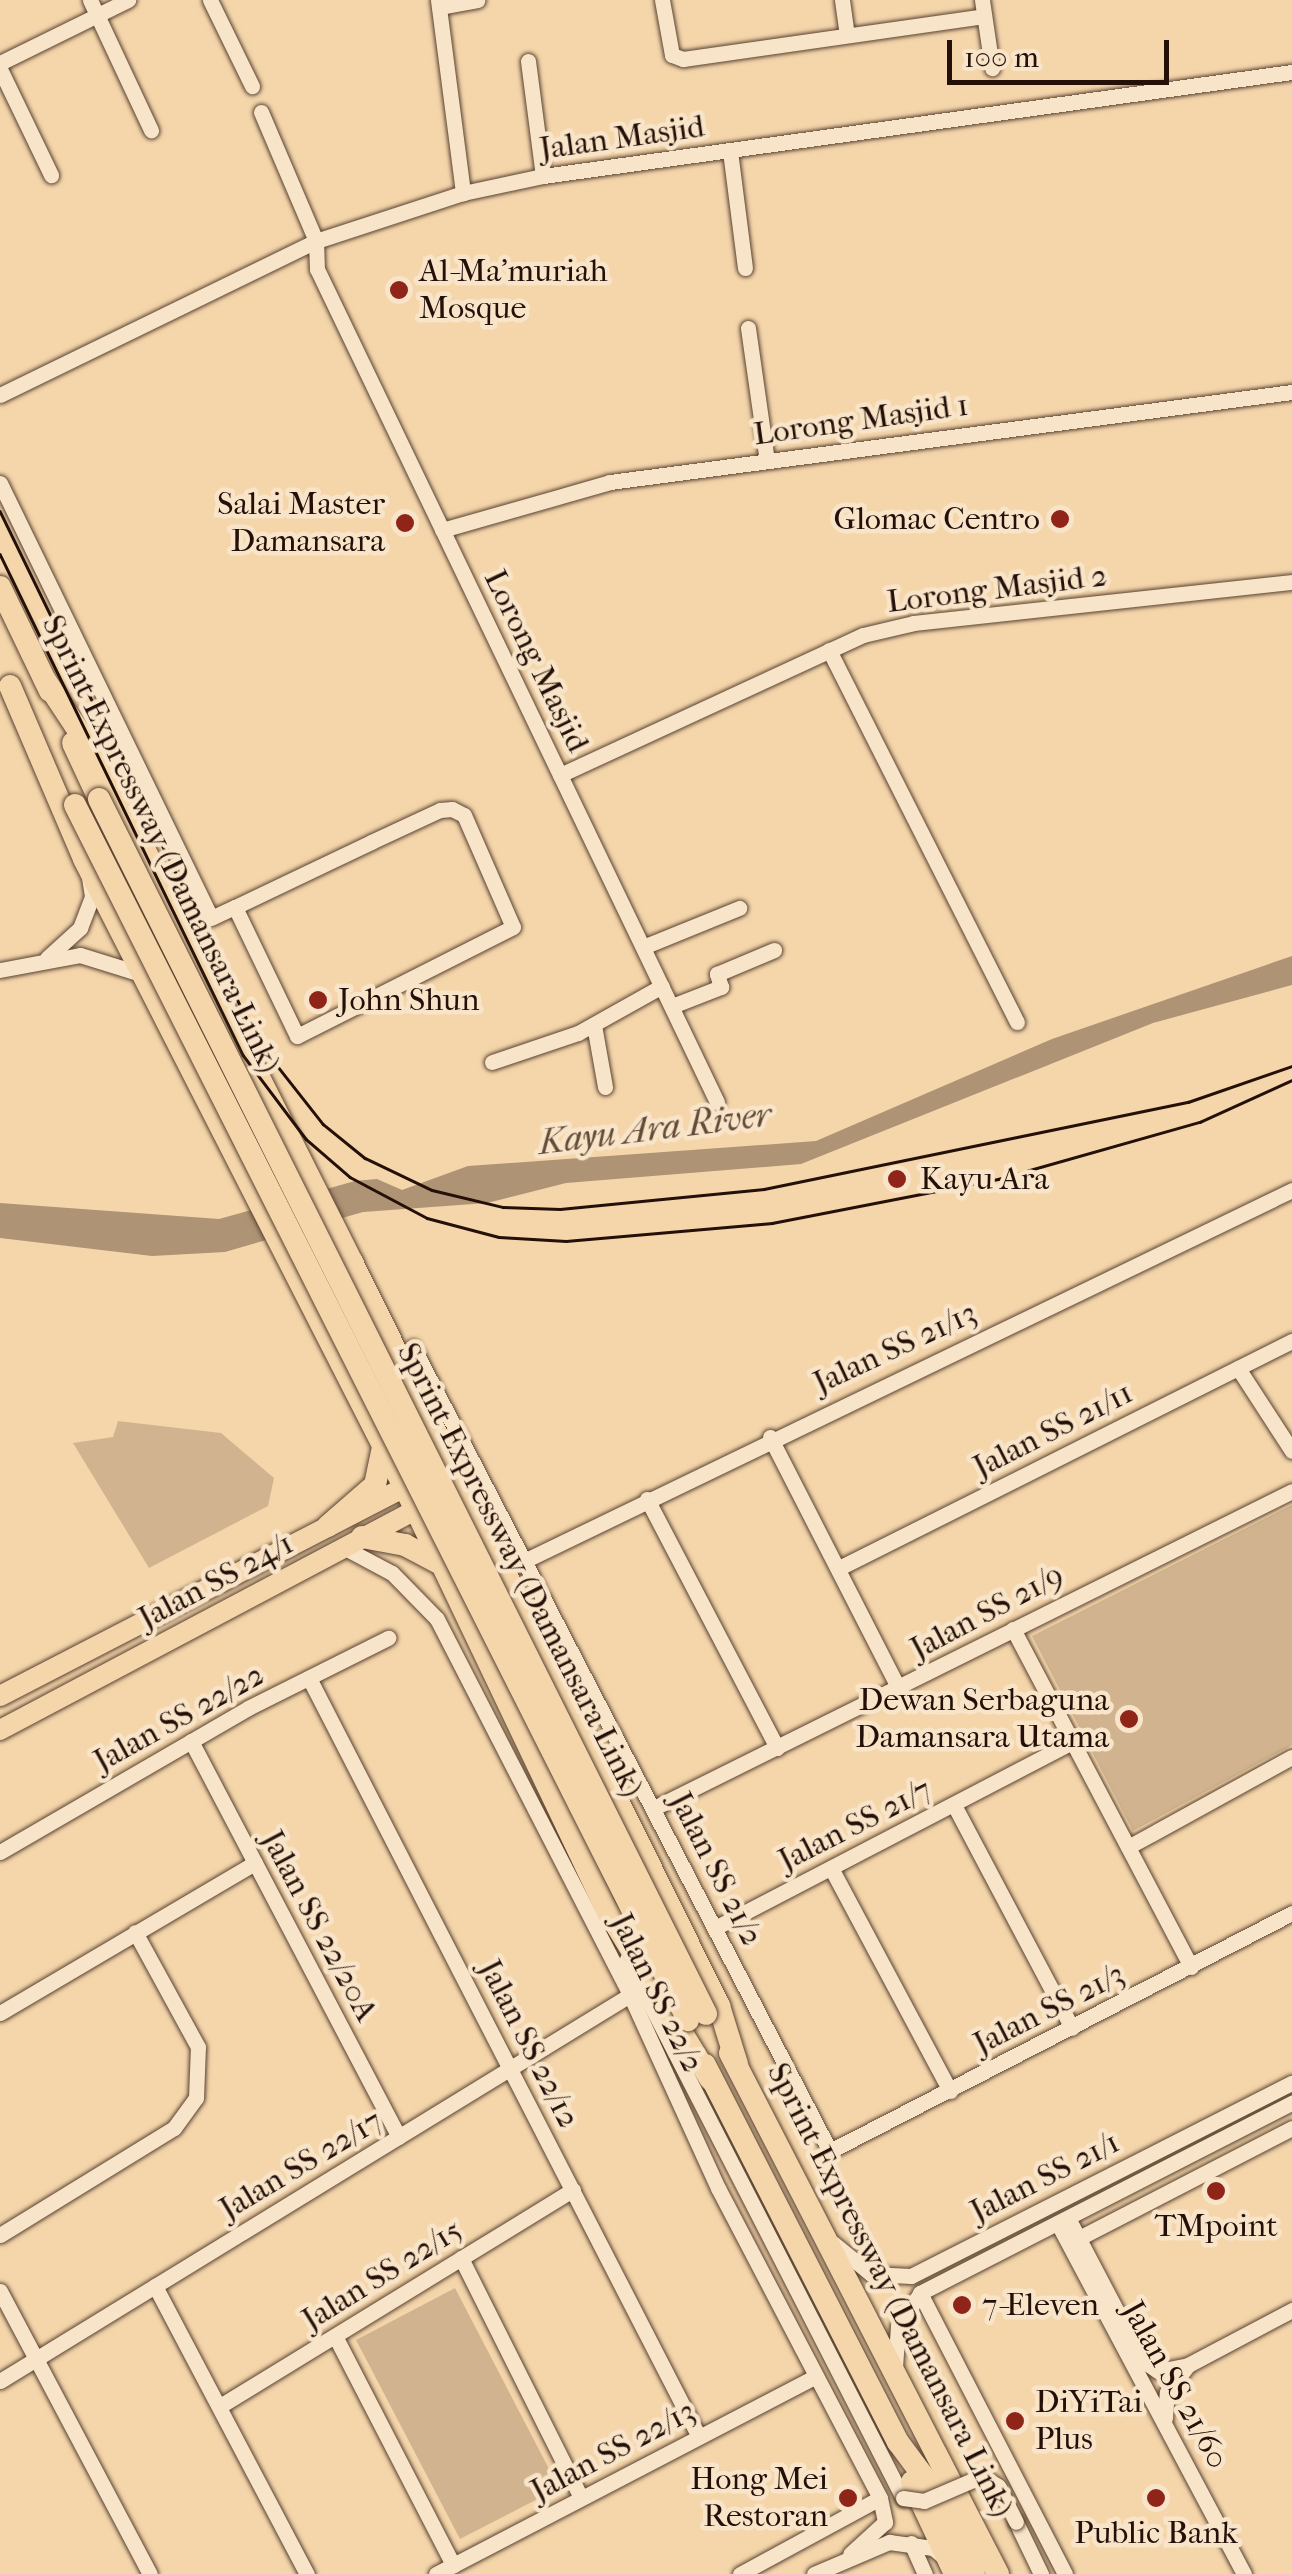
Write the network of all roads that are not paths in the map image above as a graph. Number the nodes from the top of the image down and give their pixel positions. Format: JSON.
{"nodes":[{"id":1,"x":128,"y":0,"type":"edge"},
{"id":2,"x":210,"y":0,"type":"edge"},
{"id":3,"x":478,"y":0,"type":"edge"},
{"id":4,"x":662,"y":0,"type":"edge"},
{"id":5,"x":842,"y":0,"type":"edge"},
{"id":6,"x":439,"y":3,"type":"edge"},
{"id":7,"x":94,"y":8,"type":"edge"},
{"id":8,"x":983,"y":8,"type":"edge"},
{"id":9,"x":847,"y":34,"type":"junction"},
{"id":10,"x":528,"y":61,"type":"dead end"},
{"id":11,"x":0,"y":66,"type":"edge"},
{"id":12,"x":992,"y":68,"type":"dead end"},
{"id":13,"x":1292,"y":72,"type":"edge"},
{"id":14,"x":252,"y":86,"type":"dead end"},
{"id":15,"x":261,"y":112,"type":"dead end"},
{"id":16,"x":151,"y":130,"type":"dead end"},
{"id":17,"x":730,"y":151,"type":"junction"},
{"id":18,"x":51,"y":175,"type":"dead end"},
{"id":19,"x":544,"y":176,"type":"junction"},
{"id":20,"x":463,"y":194,"type":"junction"},
{"id":21,"x":316,"y":241,"type":"junction"},
{"id":22,"x":745,"y":268,"type":"dead end"},
{"id":23,"x":748,"y":328,"type":"dead end"},
{"id":24,"x":1292,"y":392,"type":"edge"},
{"id":25,"x":0,"y":396,"type":"edge"},
{"id":26,"x":768,"y":460,"type":"junction"},
{"id":27,"x":0,"y":484,"type":"edge"},
{"id":28,"x":442,"y":530,"type":"junction"},
{"id":29,"x":1292,"y":582,"type":"edge"},
{"id":30,"x":0,"y":586,"type":"edge"},
{"id":31,"x":829,"y":650,"type":"junction"},
{"id":32,"x":5,"y":676,"type":"edge"},
{"id":33,"x":45,"y":680,"type":"junction"},
{"id":34,"x":560,"y":774,"type":"junction"},
{"id":35,"x":84,"y":860,"type":"junction"},
{"id":36,"x":236,"y":907,"type":"junction"},
{"id":37,"x":739,"y":908,"type":"dead end"},
{"id":38,"x":643,"y":946,"type":"junction"},
{"id":39,"x":774,"y":950,"type":"dead end"},
{"id":40,"x":44,"y":960,"type":"junction"},
{"id":41,"x":0,"y":970,"type":"edge"},
{"id":42,"x":140,"y":974,"type":"junction"},
{"id":43,"x":662,"y":986,"type":"junction"},
{"id":44,"x":672,"y":1006,"type":"junction"},
{"id":45,"x":1017,"y":1022,"type":"dead end"},
{"id":46,"x":594,"y":1025,"type":"junction"},
{"id":47,"x":492,"y":1062,"type":"dead end"},
{"id":48,"x":605,"y":1086,"type":"dead end"},
{"id":49,"x":716,"y":1102,"type":"dead end"},
{"id":50,"x":1292,"y":1190,"type":"edge"},
{"id":51,"x":1292,"y":1341,"type":"edge"},
{"id":52,"x":413,"y":1347,"type":"dead end"},
{"id":53,"x":1238,"y":1368,"type":"junction"},
{"id":54,"x":415,"y":1396,"type":"junction"},
{"id":55,"x":364,"y":1408,"type":"junction"},
{"id":56,"x":770,"y":1438,"type":"junction"},
{"id":57,"x":383,"y":1446,"type":"junction"},
{"id":58,"x":1292,"y":1450,"type":"edge"},
{"id":59,"x":449,"y":1464,"type":"junction"},
{"id":60,"x":460,"y":1486,"type":"junction"},
{"id":61,"x":404,"y":1487,"type":"junction"},
{"id":62,"x":1292,"y":1491,"type":"edge"},
{"id":63,"x":646,"y":1499,"type":"junction"},
{"id":64,"x":416,"y":1510,"type":"junction"},
{"id":65,"x":328,"y":1526,"type":"junction"},
{"id":66,"x":353,"y":1542,"type":"junction"},
{"id":67,"x":524,"y":1562,"type":"junction"},
{"id":68,"x":438,"y":1564,"type":"junction"},
{"id":69,"x":839,"y":1568,"type":"junction"},
{"id":70,"x":523,"y":1608,"type":"junction"},
{"id":71,"x":1013,"y":1629,"type":"junction"},
{"id":72,"x":473,"y":1634,"type":"junction"},
{"id":73,"x":388,"y":1638,"type":"dead end"},
{"id":74,"x":309,"y":1678,"type":"junction"},
{"id":75,"x":899,"y":1689,"type":"junction"},
{"id":76,"x":0,"y":1696,"type":"edge"},
{"id":77,"x":0,"y":1730,"type":"edge"},
{"id":78,"x":191,"y":1741,"type":"junction"},
{"id":79,"x":1073,"y":1742,"type":"junction"},
{"id":80,"x":778,"y":1748,"type":"junction"},
{"id":81,"x":1292,"y":1757,"type":"edge"},
{"id":82,"x":954,"y":1804,"type":"junction"},
{"id":83,"x":654,"y":1808,"type":"junction"},
{"id":84,"x":1128,"y":1846,"type":"junction"},
{"id":85,"x":0,"y":1852,"type":"edge"},
{"id":86,"x":256,"y":1864,"type":"junction"},
{"id":87,"x":831,"y":1868,"type":"junction"},
{"id":88,"x":607,"y":1910,"type":"junction"},
{"id":89,"x":1292,"y":1912,"type":"edge"},
{"id":90,"x":714,"y":1928,"type":"junction"},
{"id":91,"x":135,"y":1932,"type":"junction"},
{"id":92,"x":1191,"y":1967,"type":"junction"},
{"id":93,"x":630,"y":1995,"type":"junction"},
{"id":94,"x":0,"y":2013,"type":"edge"},
{"id":95,"x":697,"y":2017,"type":"junction"},
{"id":96,"x":1072,"y":2028,"type":"junction"},
{"id":97,"x":738,"y":2064,"type":"junction"},
{"id":98,"x":510,"y":2069,"type":"junction"},
{"id":99,"x":710,"y":2078,"type":"junction"},
{"id":100,"x":1292,"y":2082,"type":"edge"},
{"id":101,"x":950,"y":2090,"type":"junction"},
{"id":102,"x":1292,"y":2102,"type":"edge"},
{"id":103,"x":1292,"y":2128,"type":"edge"},
{"id":104,"x":399,"y":2137,"type":"junction"},
{"id":105,"x":830,"y":2151,"type":"joint"},
{"id":106,"x":572,"y":2190,"type":"junction"},
{"id":107,"x":1063,"y":2221,"type":"junction"},
{"id":108,"x":0,"y":2235,"type":"edge"},
{"id":109,"x":826,"y":2237,"type":"junction"},
{"id":110,"x":1078,"y":2238,"type":"junction"},
{"id":111,"x":461,"y":2258,"type":"junction"},
{"id":112,"x":155,"y":2286,"type":"junction"},
{"id":113,"x":0,"y":2291,"type":"edge"},
{"id":114,"x":920,"y":2294,"type":"junction"},
{"id":115,"x":1292,"y":2310,"type":"edge"},
{"id":116,"x":335,"y":2336,"type":"junction"},
{"id":117,"x":36,"y":2359,"type":"junction"},
{"id":118,"x":1188,"y":2365,"type":"junction"},
{"id":119,"x":895,"y":2371,"type":"junction"},
{"id":120,"x":816,"y":2376,"type":"junction"},
{"id":121,"x":0,"y":2381,"type":"edge"},
{"id":122,"x":220,"y":2406,"type":"junction"},
{"id":123,"x":1166,"y":2420,"type":"junction"},
{"id":124,"x":700,"y":2436,"type":"junction"},
{"id":125,"x":898,"y":2442,"type":"junction"},
{"id":126,"x":581,"y":2498,"type":"junction"},
{"id":127,"x":880,"y":2498,"type":"junction"},
{"id":128,"x":911,"y":2543,"type":"junction"},
{"id":129,"x":850,"y":2554,"type":"junction"},
{"id":130,"x":453,"y":2565,"type":"junction"},
{"id":131,"x":952,"y":2568,"type":"edge"},
{"id":132,"x":1238,"y":2569,"type":"edge"},
{"id":133,"x":150,"y":2574,"type":"edge"},
{"id":134,"x":307,"y":2574,"type":"edge"},
{"id":135,"x":436,"y":2574,"type":"edge"},
{"id":136,"x":740,"y":2574,"type":"edge"},
{"id":137,"x":814,"y":2574,"type":"edge"},
{"id":138,"x":925,"y":2574,"type":"edge"},
{"id":139,"x":974,"y":2574,"type":"edge"},
{"id":140,"x":998,"y":2574,"type":"edge"},
{"id":141,"x":1041,"y":2574,"type":"edge"},
{"id":142,"x":1065,"y":2574,"type":"edge"}],
"edges":[{"from":1,"to":7,"type":"street"},
{"from":2,"to":14,"type":"street"},
{"from":3,"to":6,"type":"street"},
{"from":4,"to":9,"type":"street"},
{"from":5,"to":9,"type":"street"},
{"from":6,"to":20,"type":"street"},
{"from":7,"to":11,"type":"street"},
{"from":7,"to":16,"type":"street"},
{"from":8,"to":9,"type":"street"},
{"from":8,"to":12,"type":"street"},
{"from":10,"to":19,"type":"street"},
{"from":11,"to":18,"type":"street"},
{"from":13,"to":17,"type":"street","name":"Jalan Masjid"},
{"from":15,"to":21,"type":"street","name":"Lorong Masjid"},
{"from":17,"to":19,"type":"street","name":"Jalan Masjid"},
{"from":17,"to":22,"type":"street"},
{"from":19,"to":20,"type":"street","name":"Jalan Masjid"},
{"from":20,"to":21,"type":"street","name":"Jalan Masjid"},
{"from":21,"to":25,"type":"street","name":"Jalan Masjid"},
{"from":21,"to":28,"type":"street","name":"Lorong Masjid"},
{"from":23,"to":26,"type":"street"},
{"from":24,"to":26,"type":"street","name":"Lorong Masjid 1"},
{"from":26,"to":28,"type":"street","name":"Lorong Masjid 1"},
{"from":27,"to":36,"type":"street"},
{"from":28,"to":34,"type":"street","name":"Lorong Masjid"},
{"from":29,"to":31,"type":"street","name":"Lorong Masjid 2"},
{"from":30,"to":33,"type":"highway","name":"Sprint Expressway (Damansara Link)"},
{"from":31,"to":34,"type":"street","name":"Lorong Masjid 2"},
{"from":31,"to":45,"type":"street"},
{"from":32,"to":35,"type":"highway"},
{"from":32,"to":95,"type":"highway","name":"Sprint Expressway (Damansara Link)","bridge":true},
{"from":33,"to":54,"type":"highway"},
{"from":33,"to":95,"type":"highway","name":"Sprint Expressway (Damansara Link)","bridge":true},
{"from":34,"to":38,"type":"street","name":"Lorong Masjid"},
{"from":35,"to":40,"type":"street"},
{"from":35,"to":42,"type":"highway"},
{"from":36,"to":36,"type":"street"},
{"from":37,"to":38,"type":"street"},
{"from":38,"to":43,"type":"street","name":"Lorong Masjid"},
{"from":39,"to":44,"type":"street"},
{"from":40,"to":41,"type":"street"},
{"from":40,"to":42,"type":"street"},
{"from":42,"to":55,"type":"highway"},
{"from":43,"to":44,"type":"street","name":"Lorong Masjid"},
{"from":43,"to":46,"type":"street"},
{"from":44,"to":49,"type":"street","name":"Lorong Masjid"},
{"from":46,"to":47,"type":"street"},
{"from":46,"to":48,"type":"street"},
{"from":50,"to":56,"type":"street","name":"Jalan SS 21/13"},
{"from":51,"to":53,"type":"street","name":"Jalan SS 21/11"},
{"from":52,"to":67,"type":"street","name":"Jalan SS 21/2"},
{"from":53,"to":58,"type":"street"},
{"from":53,"to":69,"type":"street","name":"Jalan SS 21/11"},
{"from":54,"to":55,"type":"highway"},
{"from":54,"to":59,"type":"highway"},
{"from":55,"to":57,"type":"highway"},
{"from":56,"to":63,"type":"street","name":"Jalan SS 21/13"},
{"from":56,"to":69,"type":"street"},
{"from":57,"to":61,"type":"highway"},
{"from":57,"to":65,"type":"highway"},
{"from":59,"to":60,"type":"highway"},
{"from":59,"to":61,"type":"main road","name":"Jalan SS 24/1"},
{"from":60,"to":64,"type":"main road","name":"Jalan SS 24/1"},
{"from":60,"to":70,"type":"highway"},
{"from":61,"to":64,"type":"highway"},
{"from":61,"to":65,"type":"main road","name":"Jalan SS 24/1"},
{"from":62,"to":71,"type":"street","name":"Jalan SS 21/9"},
{"from":63,"to":67,"type":"street","name":"Jalan SS 21/13"},
{"from":63,"to":80,"type":"street"},
{"from":64,"to":66,"type":"main road","name":"Jalan SS 24/1"},
{"from":64,"to":68,"type":"highway"},
{"from":65,"to":76,"type":"main road","name":"Jalan SS 24/1"},
{"from":66,"to":68,"type":"highway"},
{"from":66,"to":77,"type":"main road","name":"Jalan SS 24/1"},
{"from":66,"to":93,"type":"street","name":"Jalan SS 22/2"},
{"from":67,"to":83,"type":"street","name":"Jalan SS 21/2"},
{"from":68,"to":72,"type":"highway"},
{"from":69,"to":75,"type":"street"},
{"from":70,"to":72,"type":"highway"},
{"from":70,"to":97,"type":"highway"},
{"from":71,"to":75,"type":"street","name":"Jalan SS 21/9"},
{"from":71,"to":79,"type":"street"},
{"from":72,"to":88,"type":"highway"},
{"from":73,"to":74,"type":"street","name":"Jalan SS 22/22"},
{"from":74,"to":78,"type":"street","name":"Jalan SS 22/22"},
{"from":74,"to":98,"type":"street","name":"Jalan SS 22/12"},
{"from":75,"to":80,"type":"street","name":"Jalan SS 21/9"},
{"from":78,"to":85,"type":"street","name":"Jalan SS 22/22"},
{"from":78,"to":86,"type":"street","name":"Jalan SS 22/20A"},
{"from":79,"to":82,"type":"street","name":"Jalan SS 21/7"},
{"from":79,"to":84,"type":"street"},
{"from":80,"to":83,"type":"street","name":"Jalan SS 21/9"},
{"from":81,"to":84,"type":"street"},
{"from":82,"to":87,"type":"street","name":"Jalan SS 21/7"},
{"from":82,"to":96,"type":"street"},
{"from":83,"to":90,"type":"street","name":"Jalan SS 21/2"},
{"from":84,"to":92,"type":"street"},
{"from":86,"to":91,"type":"street"},
{"from":86,"to":104,"type":"street","name":"Jalan SS 22/20A"},
{"from":87,"to":90,"type":"street","name":"Jalan SS 21/7"},
{"from":87,"to":101,"type":"street"},
{"from":88,"to":99,"type":"highway"},
{"from":88,"to":141,"type":"street","bridge":true},
{"from":89,"to":92,"type":"street","name":"Jalan SS 21/3"},
{"from":90,"to":105,"type":"street","name":"Jalan SS 21/2"},
{"from":91,"to":94,"type":"street"},
{"from":91,"to":108,"type":"street"},
{"from":92,"to":96,"type":"street","name":"Jalan SS 21/3"},
{"from":93,"to":98,"type":"street","name":"Jalan SS 22/17"},
{"from":93,"to":120,"type":"street","name":"Jalan SS 22/2"},
{"from":95,"to":97,"type":"highway","name":"Sprint Expressway (Damansara Link)"},
{"from":95,"to":99,"type":"highway","name":"Sprint Expressway (Damansara Link)"},
{"from":96,"to":101,"type":"street","name":"Jalan SS 21/3"},
{"from":97,"to":109,"type":"highway","name":"Sprint Expressway (Damansara Link)"},
{"from":98,"to":104,"type":"street","name":"Jalan SS 22/17"},
{"from":98,"to":106,"type":"street","name":"Jalan SS 22/12"},
{"from":99,"to":125,"type":"highway","name":"Sprint Expressway (Damansara Link)"},
{"from":100,"to":109,"type":"street","name":"Jalan SS 21/1"},
{"from":101,"to":105,"type":"street","name":"Jalan SS 21/3"},
{"from":102,"to":107,"type":"street","name":"Jalan SS 21/1"},
{"from":103,"to":110,"type":"street"},
{"from":104,"to":112,"type":"street","name":"Jalan SS 22/17"},
{"from":106,"to":111,"type":"street","name":"Jalan SS 22/15"},
{"from":106,"to":124,"type":"street","name":"Jalan SS 22/12"},
{"from":107,"to":110,"type":"street","name":"Jalan SS 21/60"},
{"from":107,"to":114,"type":"street","name":"Jalan SS 21/1"},
{"from":107,"to":123,"type":"street","name":"Jalan SS 21/60"},
{"from":109,"to":119,"type":"highway","name":"Sprint Expressway (Damansara Link)"},
{"from":110,"to":118,"type":"street","name":"Jalan SS 21/60"},
{"from":111,"to":116,"type":"street","name":"Jalan SS 22/15"},
{"from":111,"to":126,"type":"street"},
{"from":112,"to":117,"type":"street","name":"Jalan SS 22/17"},
{"from":112,"to":122,"type":"street"},
{"from":113,"to":117,"type":"street"},
{"from":114,"to":119,"type":"street"},
{"from":114,"to":142,"type":"street"},
{"from":115,"to":118,"type":"street"},
{"from":116,"to":122,"type":"street","name":"Jalan SS 22/15"},
{"from":116,"to":130,"type":"street"},
{"from":117,"to":121,"type":"street","name":"Jalan SS 22/17"},
{"from":117,"to":133,"type":"street"},
{"from":118,"to":123,"type":"street"},
{"from":119,"to":140,"type":"highway","name":"Sprint Expressway (Damansara Link)"},
{"from":120,"to":124,"type":"street","name":"Jalan SS 22/13"},
{"from":120,"to":127,"type":"street","name":"Jalan SS 22/2"},
{"from":122,"to":134,"type":"street"},
{"from":123,"to":132,"type":"street","name":"Jalan SS 21/60"},
{"from":124,"to":126,"type":"street","name":"Jalan SS 22/13"},
{"from":125,"to":131,"type":"highway"},
{"from":125,"to":139,"type":"highway","name":"Sprint Expressway (Damansara Link)"},
{"from":126,"to":130,"type":"street","name":"Jalan SS 22/13"},
{"from":127,"to":129,"type":"street"},
{"from":127,"to":136,"type":"street"},
{"from":128,"to":129,"type":"street"},
{"from":128,"to":131,"type":"street"},
{"from":128,"to":138,"type":"street"},
{"from":129,"to":137,"type":"street"},
{"from":130,"to":135,"type":"street","name":"Jalan SS 22/13"}]}
